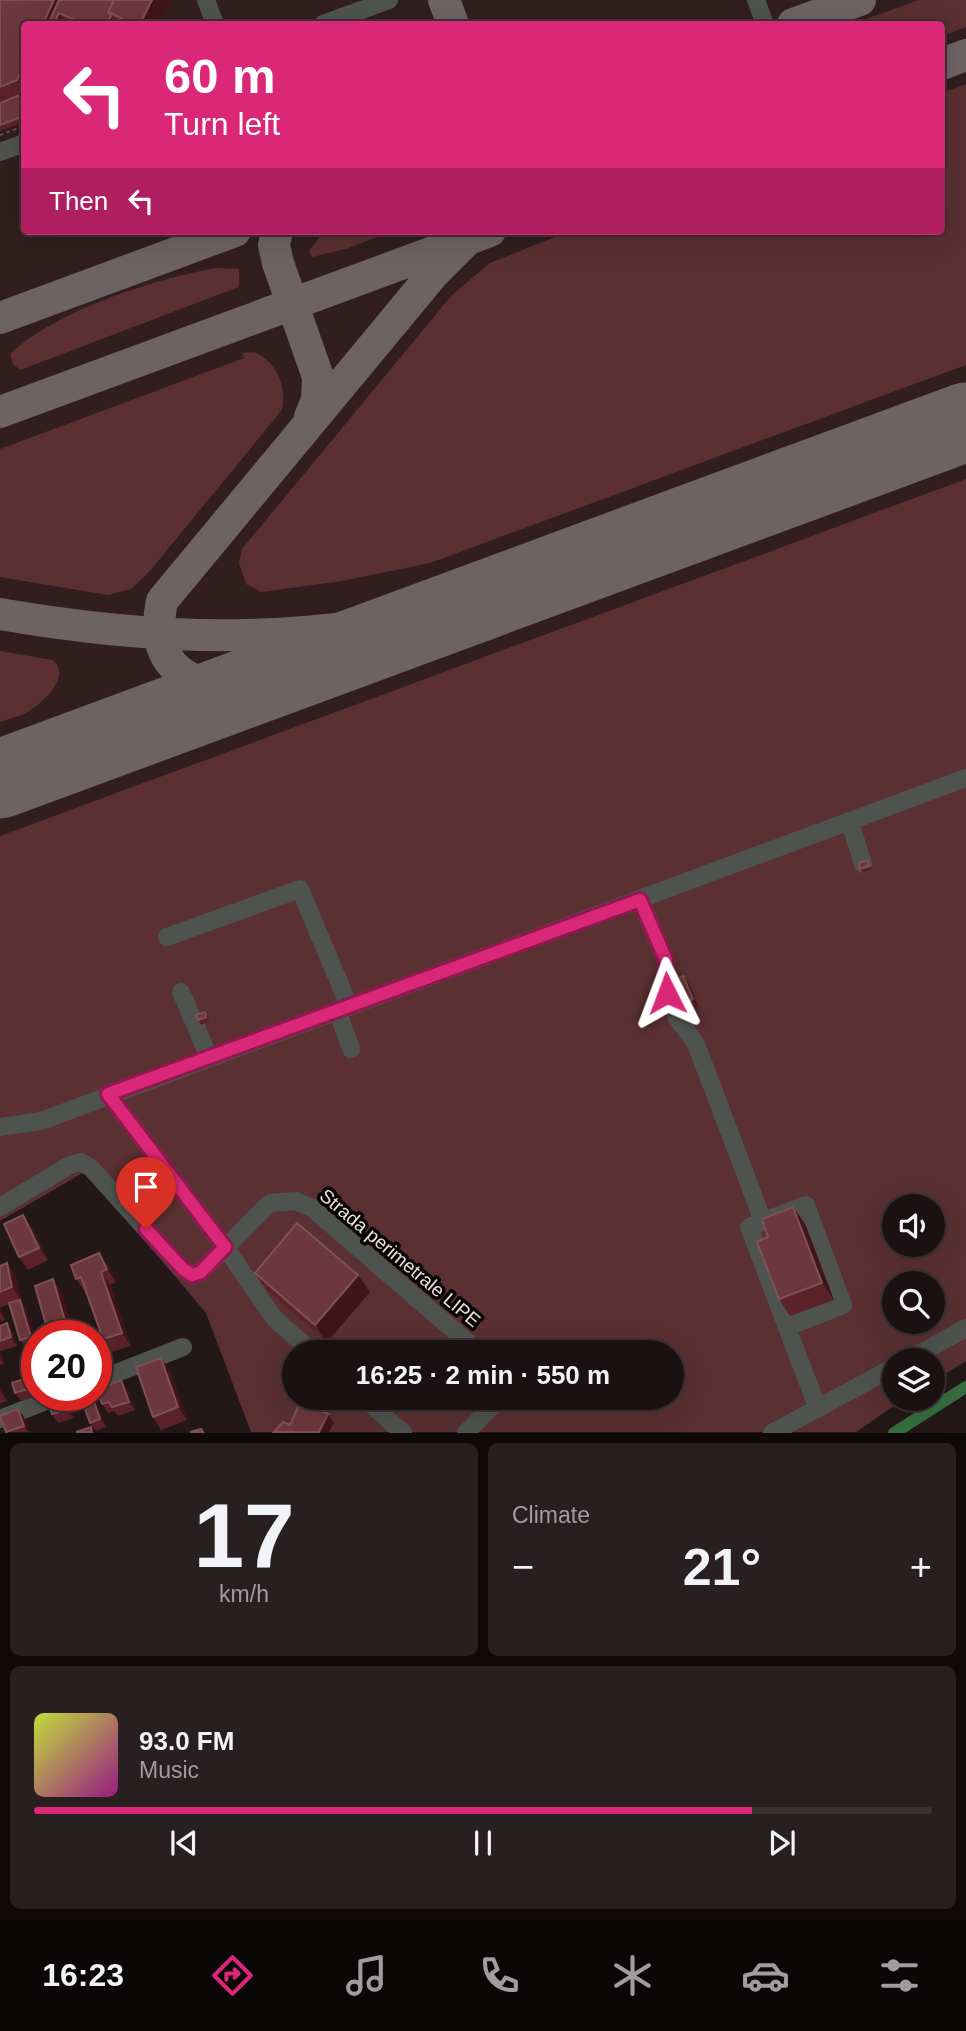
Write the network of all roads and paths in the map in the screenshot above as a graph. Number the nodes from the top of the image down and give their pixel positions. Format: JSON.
{"nodes":[{"id":1,"x":206,"y":0,"type":"edge"},
{"id":2,"x":389,"y":0,"type":"edge"},
{"id":3,"x":756,"y":0,"type":"edge"},
{"id":4,"x":214,"y":21,"type":"edge"},
{"id":5,"x":331,"y":21,"type":"edge"},
{"id":6,"x":764,"y":21,"type":"edge"},
{"id":7,"x":21,"y":126,"type":"edge"},
{"id":8,"x":0,"y":135,"type":"edge"},
{"id":9,"x":21,"y":144,"type":"edge"},
{"id":10,"x":0,"y":152,"type":"edge"},
{"id":11,"x":966,"y":778,"type":"edge"},
{"id":12,"x":850,"y":822,"type":"junction"},
{"id":13,"x":863,"y":864,"type":"edge"},
{"id":14,"x":640,"y":900,"type":"junction"},
{"id":15,"x":167,"y":937,"type":"dead end"},
{"id":16,"x":181,"y":992,"type":"dead end"},
{"id":17,"x":343,"y":1008,"type":"junction"},
{"id":18,"x":351,"y":1049,"type":"dead end"},
{"id":19,"x":209,"y":1057,"type":"junction"},
{"id":20,"x":108,"y":1094,"type":"junction"},
{"id":21,"x":0,"y":1127,"type":"edge"},
{"id":22,"x":0,"y":1207,"type":"edge"},
{"id":23,"x":763,"y":1221,"type":"junction"},
{"id":24,"x":225,"y":1247,"type":"junction"},
{"id":25,"x":787,"y":1327,"type":"junction"},
{"id":26,"x":966,"y":1328,"type":"edge"},
{"id":27,"x":299,"y":1340,"type":"edge"},
{"id":28,"x":465,"y":1340,"type":"edge"},
{"id":29,"x":183,"y":1347,"type":"dead end"},
{"id":30,"x":930,"y":1348,"type":"edge"},
{"id":31,"x":882,"y":1374,"type":"edge"},
{"id":32,"x":112,"y":1375,"type":"edge"},
{"id":33,"x":818,"y":1409,"type":"junction"},
{"id":34,"x":377,"y":1410,"type":"edge"},
{"id":35,"x":488,"y":1410,"type":"edge"},
{"id":36,"x":21,"y":1411,"type":"edge"},
{"id":37,"x":0,"y":1419,"type":"edge"},
{"id":38,"x":403,"y":1433,"type":"edge"},
{"id":39,"x":466,"y":1433,"type":"edge"},
{"id":40,"x":772,"y":1433,"type":"edge"}],
"edges":[{"from":1,"to":4,"type":"street"},
{"from":2,"to":5,"type":"street"},
{"from":3,"to":6,"type":"street"},
{"from":7,"to":8,"type":"path"},
{"from":9,"to":10,"type":"street"},
{"from":11,"to":12,"type":"street"},
{"from":12,"to":13,"type":"street"},
{"from":12,"to":14,"type":"street"},
{"from":14,"to":17,"type":"street"},
{"from":14,"to":23,"type":"street"},
{"from":15,"to":17,"type":"street"},
{"from":16,"to":19,"type":"street"},
{"from":17,"to":18,"type":"street"},
{"from":17,"to":19,"type":"street"},
{"from":19,"to":20,"type":"street"},
{"from":20,"to":21,"type":"street"},
{"from":20,"to":24,"type":"street"},
{"from":22,"to":24,"type":"street","name":"Strada perimetrale LIPE"},
{"from":23,"to":25,"type":"street"},
{"from":23,"to":25,"type":"street"},
{"from":24,"to":27,"type":"street"},
{"from":24,"to":28,"type":"street","name":"Strada perimetrale LIPE"},
{"from":25,"to":33,"type":"street"},
{"from":26,"to":30,"type":"street"},
{"from":29,"to":32,"type":"street"},
{"from":31,"to":33,"type":"street"},
{"from":33,"to":40,"type":"street"},
{"from":34,"to":38,"type":"street"},
{"from":35,"to":39,"type":"street"},
{"from":36,"to":37,"type":"street"}]}
